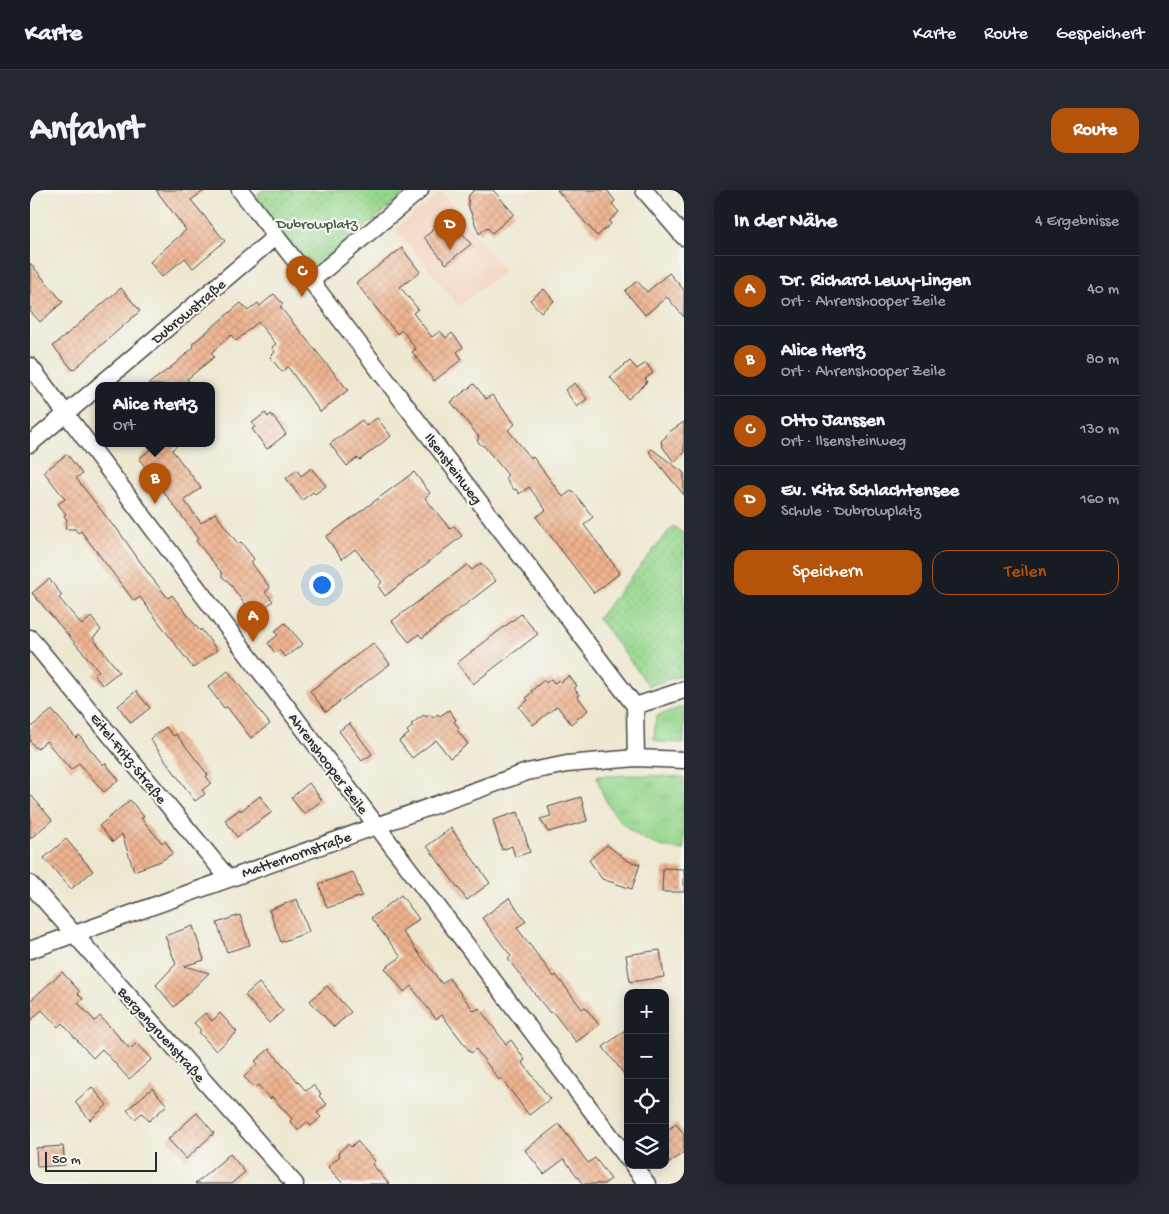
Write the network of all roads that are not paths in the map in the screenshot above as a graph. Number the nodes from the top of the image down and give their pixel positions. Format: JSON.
{"nodes":[{"id":1,"x":420,"y":190,"type":"edge"},
{"id":2,"x":644,"y":190,"type":"edge"},
{"id":3,"x":246,"y":192,"type":"edge"},
{"id":4,"x":276,"y":236,"type":"junction"},
{"id":5,"x":684,"y":238,"type":"edge"},
{"id":6,"x":311,"y":281,"type":"junction"},
{"id":7,"x":30,"y":366,"type":"edge"},
{"id":8,"x":104,"y":382,"type":"edge"},
{"id":9,"x":95,"y":389,"type":"edge"},
{"id":10,"x":66,"y":414,"type":"junction"},
{"id":11,"x":30,"y":444,"type":"edge"},
{"id":12,"x":30,"y":638,"type":"edge"},
{"id":13,"x":684,"y":690,"type":"edge"},
{"id":14,"x":635,"y":706,"type":"junction"},
{"id":15,"x":636,"y":758,"type":"junction"},
{"id":16,"x":684,"y":760,"type":"edge"},
{"id":17,"x":377,"y":826,"type":"junction"},
{"id":18,"x":228,"y":878,"type":"junction"},
{"id":19,"x":30,"y":884,"type":"edge"},
{"id":20,"x":75,"y":935,"type":"junction"},
{"id":21,"x":30,"y":950,"type":"edge"},
{"id":22,"x":624,"y":1154,"type":"edge"},
{"id":23,"x":636,"y":1169,"type":"edge"},
{"id":24,"x":295,"y":1184,"type":"edge"},
{"id":25,"x":647,"y":1184,"type":"edge"}],
"edges":[{"from":1,"to":6,"type":"street"},
{"from":2,"to":5,"type":"street"},
{"from":3,"to":4,"type":"street","name":"Ilsensteinweg"},
{"from":4,"to":6,"type":"street","name":"Ilsensteinweg"},
{"from":4,"to":8,"type":"street","name":"Dubrowstraße"},
{"from":6,"to":14,"type":"street","name":"Ilsensteinweg"},
{"from":7,"to":10,"type":"street","name":"Ahrenshooper Zeile"},
{"from":9,"to":10,"type":"street","name":"Dubrowstraße"},
{"from":10,"to":11,"type":"street","name":"Dubrowstraße"},
{"from":10,"to":17,"type":"street","name":"Ahrenshooper Zeile"},
{"from":12,"to":18,"type":"street","name":"Eitel-Fritz-Straße"},
{"from":13,"to":14,"type":"street"},
{"from":14,"to":15,"type":"street"},
{"from":15,"to":16,"type":"street","name":"Matterhornstraße"},
{"from":15,"to":17,"type":"street","name":"Matterhornstraße"},
{"from":17,"to":18,"type":"street","name":"Matterhornstraße"},
{"from":17,"to":22,"type":"street","name":"Ahrenshooper Zeile"},
{"from":18,"to":20,"type":"street","name":"Matterhornstraße"},
{"from":19,"to":20,"type":"street","name":"Bergengruenstraße"},
{"from":20,"to":21,"type":"street","name":"Matterhornstraße"},
{"from":20,"to":24,"type":"street","name":"Bergengruenstraße"},
{"from":23,"to":25,"type":"street"}]}
